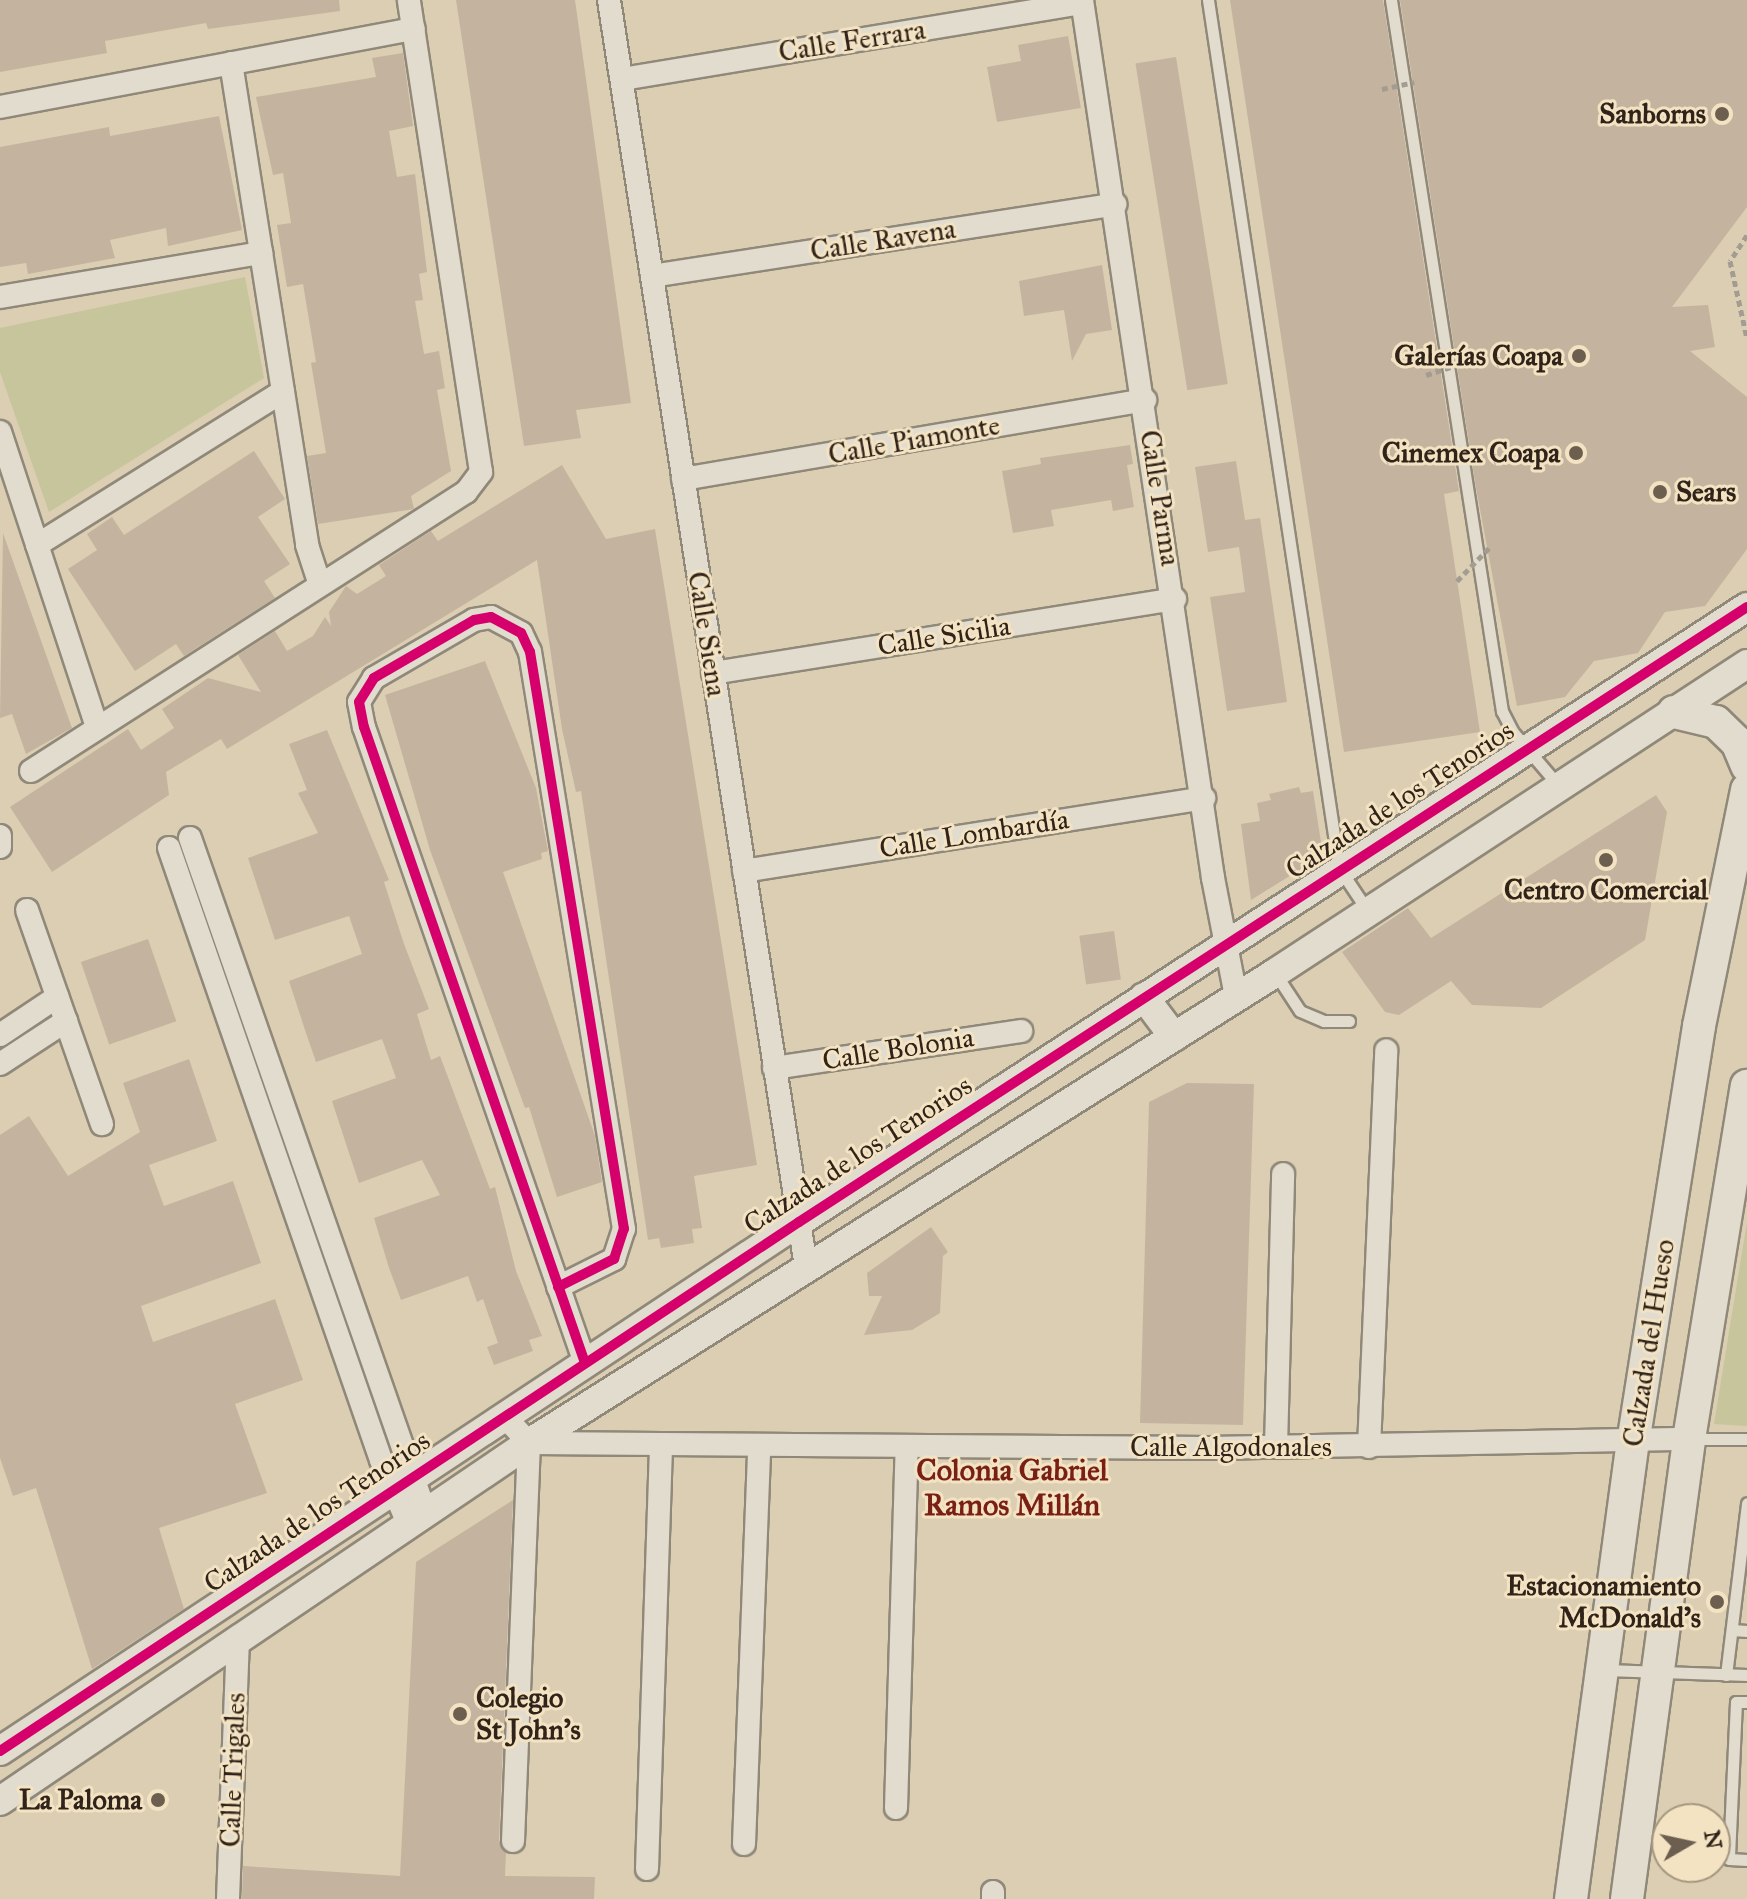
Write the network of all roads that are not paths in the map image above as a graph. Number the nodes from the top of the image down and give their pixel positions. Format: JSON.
{"nodes":[{"id":1,"x":409,"y":0,"type":"edge"},
{"id":2,"x":609,"y":0,"type":"edge"},
{"id":3,"x":1208,"y":0,"type":"edge"},
{"id":4,"x":1391,"y":0,"type":"edge"},
{"id":5,"x":1082,"y":1,"type":"edge"},
{"id":6,"x":414,"y":29,"type":"junction"},
{"id":7,"x":231,"y":63,"type":"junction"},
{"id":8,"x":622,"y":79,"type":"junction"},
{"id":9,"x":0,"y":107,"type":"edge"},
{"id":10,"x":1115,"y":204,"type":"junction"},
{"id":11,"x":261,"y":253,"type":"junction"},
{"id":12,"x":652,"y":276,"type":"junction"},
{"id":13,"x":0,"y":297,"type":"edge"},
{"id":14,"x":283,"y":391,"type":"junction"},
{"id":15,"x":1145,"y":400,"type":"junction"},
{"id":16,"x":0,"y":432,"type":"edge"},
{"id":17,"x":683,"y":479,"type":"junction"},
{"id":18,"x":37,"y":545,"type":"junction"},
{"id":19,"x":320,"y":585,"type":"junction"},
{"id":20,"x":1175,"y":599,"type":"junction"},
{"id":21,"x":1747,"y":607,"type":"edge"},
{"id":22,"x":1747,"y":664,"type":"edge"},
{"id":23,"x":713,"y":673,"type":"junction"},
{"id":24,"x":1674,"y":712,"type":"junction"},
{"id":25,"x":97,"y":727,"type":"junction"},
{"id":26,"x":1525,"y":747,"type":"junction"},
{"id":27,"x":1747,"y":766,"type":"edge"},
{"id":28,"x":31,"y":771,"type":"dead end"},
{"id":29,"x":1558,"y":785,"type":"junction"},
{"id":30,"x":1747,"y":790,"type":"edge"},
{"id":31,"x":1204,"y":798,"type":"junction"},
{"id":32,"x":0,"y":836,"type":"edge"},
{"id":33,"x":190,"y":838,"type":"dead end"},
{"id":34,"x":0,"y":847,"type":"edge"},
{"id":35,"x":169,"y":848,"type":"dead end"},
{"id":36,"x":1339,"y":868,"type":"junction"},
{"id":37,"x":744,"y":871,"type":"junction"},
{"id":38,"x":27,"y":910,"type":"dead end"},
{"id":39,"x":1367,"y":910,"type":"junction"},
{"id":40,"x":1225,"y":943,"type":"junction"},
{"id":41,"x":1275,"y":973,"type":"junction"},
{"id":42,"x":1236,"y":996,"type":"junction"},
{"id":43,"x":57,"y":997,"type":"junction"},
{"id":44,"x":1144,"y":997,"type":"junction"},
{"id":45,"x":66,"y":1021,"type":"junction"},
{"id":46,"x":1349,"y":1021,"type":"dead end"},
{"id":47,"x":1021,"y":1031,"type":"dead end"},
{"id":48,"x":0,"y":1035,"type":"edge"},
{"id":49,"x":1174,"y":1037,"type":"junction"},
{"id":50,"x":1386,"y":1050,"type":"dead end"},
{"id":51,"x":0,"y":1064,"type":"edge"},
{"id":52,"x":774,"y":1068,"type":"junction"},
{"id":53,"x":1747,"y":1086,"type":"edge"},
{"id":54,"x":102,"y":1124,"type":"dead end"},
{"id":55,"x":1283,"y":1174,"type":"dead end"},
{"id":56,"x":799,"y":1222,"type":"junction"},
{"id":57,"x":806,"y":1267,"type":"junction"},
{"id":58,"x":723,"y":1273,"type":"junction"},
{"id":59,"x":558,"y":1287,"type":"junction"},
{"id":60,"x":731,"y":1315,"type":"junction"},
{"id":61,"x":585,"y":1363,"type":"junction"},
{"id":62,"x":505,"y":1417,"type":"junction"},
{"id":63,"x":1689,"y":1439,"type":"junction"},
{"id":64,"x":1747,"y":1439,"type":"edge"},
{"id":65,"x":529,"y":1443,"type":"junction"},
{"id":66,"x":1633,"y":1443,"type":"junction"},
{"id":67,"x":661,"y":1444,"type":"junction"},
{"id":68,"x":759,"y":1445,"type":"junction"},
{"id":69,"x":907,"y":1446,"type":"junction"},
{"id":70,"x":1276,"y":1447,"type":"junction"},
{"id":71,"x":1369,"y":1447,"type":"junction"},
{"id":72,"x":402,"y":1484,"type":"junction"},
{"id":73,"x":1747,"y":1500,"type":"edge"},
{"id":74,"x":418,"y":1520,"type":"junction"},
{"id":75,"x":1732,"y":1630,"type":"junction"},
{"id":76,"x":1747,"y":1631,"type":"edge"},
{"id":77,"x":238,"y":1640,"type":"junction"},
{"id":78,"x":1601,"y":1669,"type":"junction"},
{"id":79,"x":1658,"y":1672,"type":"junction"},
{"id":80,"x":1726,"y":1675,"type":"junction"},
{"id":81,"x":1747,"y":1675,"type":"edge"},
{"id":82,"x":1747,"y":1702,"type":"edge"},
{"id":83,"x":0,"y":1751,"type":"edge"},
{"id":84,"x":0,"y":1801,"type":"edge"},
{"id":85,"x":896,"y":1808,"type":"dead end"},
{"id":86,"x":513,"y":1841,"type":"dead end"},
{"id":87,"x":744,"y":1844,"type":"dead end"},
{"id":88,"x":1747,"y":1860,"type":"edge"},
{"id":89,"x":647,"y":1869,"type":"dead end"},
{"id":90,"x":228,"y":1899,"type":"edge"},
{"id":91,"x":1571,"y":1899,"type":"edge"},
{"id":92,"x":1627,"y":1899,"type":"edge"}],
"edges":[{"from":1,"to":6,"type":"street"},
{"from":2,"to":8,"type":"street","name":"Calle Siena"},
{"from":3,"to":36,"type":"lane"},
{"from":4,"to":26,"type":"lane"},
{"from":5,"to":8,"type":"street","name":"Calle Ferrara"},
{"from":5,"to":10,"type":"street","name":"Calle Parma"},
{"from":6,"to":7,"type":"street"},
{"from":6,"to":19,"type":"street"},
{"from":7,"to":9,"type":"street"},
{"from":7,"to":11,"type":"street"},
{"from":8,"to":12,"type":"street","name":"Calle Siena"},
{"from":10,"to":12,"type":"street","name":"Calle Ravena"},
{"from":10,"to":15,"type":"street","name":"Calle Parma"},
{"from":11,"to":13,"type":"street"},
{"from":11,"to":14,"type":"street"},
{"from":12,"to":17,"type":"street","name":"Calle Siena"},
{"from":14,"to":18,"type":"street"},
{"from":14,"to":19,"type":"street"},
{"from":15,"to":17,"type":"street","name":"Calle Piamonte"},
{"from":15,"to":20,"type":"street","name":"Calle Parma"},
{"from":16,"to":18,"type":"street"},
{"from":17,"to":23,"type":"street","name":"Calle Siena"},
{"from":18,"to":25,"type":"street"},
{"from":19,"to":25,"type":"street"},
{"from":20,"to":23,"type":"street","name":"Calle Sicilia"},
{"from":20,"to":31,"type":"street","name":"Calle Parma"},
{"from":21,"to":26,"type":"street","name":"Calzada de los Tenorios"},
{"from":22,"to":24,"type":"street"},
{"from":23,"to":37,"type":"street","name":"Calle Siena"},
{"from":24,"to":27,"type":"main road"},
{"from":24,"to":29,"type":"street"},
{"from":25,"to":28,"type":"street"},
{"from":26,"to":29,"type":"lane"},
{"from":26,"to":36,"type":"street","name":"Calzada de los Tenorios"},
{"from":29,"to":39,"type":"street"},
{"from":30,"to":66,"type":"main road","name":"Calzada del Hueso"},
{"from":31,"to":37,"type":"street","name":"Calle Lombardía"},
{"from":31,"to":40,"type":"street","name":"Calle Parma"},
{"from":32,"to":34,"type":"street"},
{"from":33,"to":72,"type":"street"},
{"from":35,"to":72,"type":"street"},
{"from":36,"to":39,"type":"lane"},
{"from":36,"to":40,"type":"street","name":"Calzada de los Tenorios"},
{"from":37,"to":52,"type":"street","name":"Calle Siena"},
{"from":38,"to":43,"type":"street"},
{"from":39,"to":41,"type":"street"},
{"from":40,"to":42,"type":"street","name":"Calle Parma"},
{"from":40,"to":44,"type":"street","name":"Calzada de los Tenorios"},
{"from":41,"to":42,"type":"street"},
{"from":41,"to":46,"type":"lane"},
{"from":42,"to":49,"type":"street"},
{"from":43,"to":45,"type":"street"},
{"from":43,"to":48,"type":"street"},
{"from":44,"to":49,"type":"street"},
{"from":44,"to":56,"type":"street","name":"Calzada de los Tenorios"},
{"from":45,"to":51,"type":"street"},
{"from":45,"to":54,"type":"street"},
{"from":47,"to":52,"type":"street","name":"Calle Bolonia"},
{"from":49,"to":57,"type":"street"},
{"from":50,"to":71,"type":"street"},
{"from":52,"to":56,"type":"street","name":"Calle Siena"},
{"from":53,"to":63,"type":"main road","name":"Calzada del Hueso"},
{"from":55,"to":70,"type":"street"},
{"from":56,"to":57,"type":"street","name":"Calle Siena"},
{"from":56,"to":58,"type":"street","name":"Calzada de los Tenorios"},
{"from":57,"to":60,"type":"street"},
{"from":58,"to":60,"type":"street"},
{"from":58,"to":61,"type":"street","name":"Calzada de los Tenorios"},
{"from":59,"to":59,"type":"street"},
{"from":59,"to":61,"type":"street"},
{"from":60,"to":65,"type":"street"},
{"from":61,"to":62,"type":"street","name":"Calzada de los Tenorios"},
{"from":62,"to":65,"type":"street"},
{"from":62,"to":72,"type":"street","name":"Calzada de los Tenorios"},
{"from":63,"to":64,"type":"lane"},
{"from":63,"to":66,"type":"street","name":"Calle Algodonales"},
{"from":63,"to":79,"type":"main road","name":"Calzada del Hueso"},
{"from":65,"to":67,"type":"street","name":"Calle Algodonales"},
{"from":65,"to":74,"type":"street"},
{"from":65,"to":86,"type":"street"},
{"from":66,"to":71,"type":"street","name":"Calle Algodonales"},
{"from":66,"to":78,"type":"main road","name":"Calzada del Hueso"},
{"from":67,"to":68,"type":"street","name":"Calle Algodonales"},
{"from":67,"to":89,"type":"street"},
{"from":68,"to":69,"type":"street","name":"Calle Algodonales"},
{"from":68,"to":87,"type":"street"},
{"from":69,"to":70,"type":"street","name":"Calle Algodonales"},
{"from":69,"to":85,"type":"street"},
{"from":70,"to":71,"type":"street","name":"Calle Algodonales"},
{"from":72,"to":74,"type":"street"},
{"from":72,"to":83,"type":"street","name":"Calzada de los Tenorios"},
{"from":73,"to":75,"type":"lane"},
{"from":74,"to":77,"type":"street"},
{"from":75,"to":76,"type":"lane"},
{"from":75,"to":80,"type":"lane"},
{"from":77,"to":84,"type":"street"},
{"from":77,"to":90,"type":"street","name":"Calle Trigales"},
{"from":78,"to":79,"type":"lane"},
{"from":78,"to":91,"type":"main road","name":"Calzada del Hueso"},
{"from":79,"to":80,"type":"lane"},
{"from":79,"to":92,"type":"main road","name":"Calzada del Hueso"},
{"from":80,"to":81,"type":"lane"},
{"from":82,"to":88,"type":"lane"}]}
